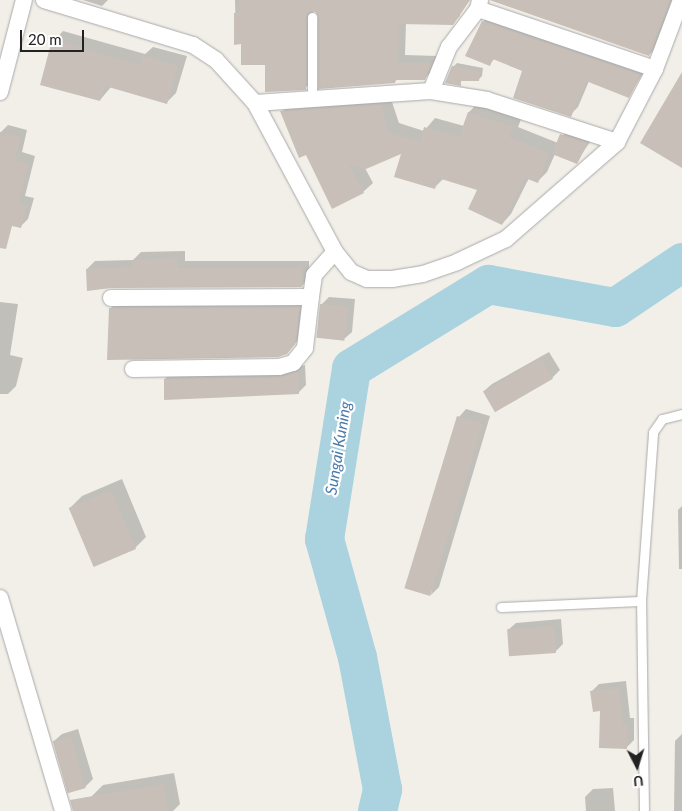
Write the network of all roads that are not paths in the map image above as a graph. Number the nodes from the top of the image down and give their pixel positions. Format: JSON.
{"nodes":[{"id":1,"x":24,"y":0,"type":"edge"},
{"id":2,"x":44,"y":0,"type":"edge"},
{"id":3,"x":681,"y":0,"type":"edge"},
{"id":4,"x":479,"y":5,"type":"edge"},
{"id":5,"x":312,"y":17,"type":"dead end"},
{"id":6,"x":654,"y":69,"type":"junction"},
{"id":7,"x":431,"y":91,"type":"junction"},
{"id":8,"x":0,"y":92,"type":"edge"},
{"id":9,"x":312,"y":99,"type":"junction"},
{"id":10,"x":255,"y":103,"type":"junction"},
{"id":11,"x":617,"y":142,"type":"junction"},
{"id":12,"x":335,"y":252,"type":"junction"},
{"id":13,"x":311,"y":297,"type":"junction"},
{"id":14,"x":111,"y":298,"type":"dead end"},
{"id":15,"x":134,"y":369,"type":"dead end"},
{"id":16,"x":682,"y":414,"type":"edge"},
{"id":17,"x":0,"y":598,"type":"edge"},
{"id":18,"x":641,"y":601,"type":"junction"},
{"id":19,"x":501,"y":607,"type":"dead end"},
{"id":20,"x":63,"y":811,"type":"edge"},
{"id":21,"x":644,"y":811,"type":"edge"}],
"edges":[{"from":1,"to":8,"type":"street"},
{"from":2,"to":10,"type":"street"},
{"from":3,"to":6,"type":"street"},
{"from":4,"to":6,"type":"street"},
{"from":4,"to":7,"type":"street"},
{"from":5,"to":9,"type":"lane"},
{"from":6,"to":11,"type":"street"},
{"from":7,"to":9,"type":"street"},
{"from":7,"to":11,"type":"street"},
{"from":9,"to":10,"type":"street"},
{"from":10,"to":12,"type":"street"},
{"from":11,"to":12,"type":"street"},
{"from":12,"to":13,"type":"street"},
{"from":13,"to":14,"type":"street"},
{"from":13,"to":15,"type":"street"},
{"from":16,"to":18,"type":"lane"},
{"from":17,"to":20,"type":"street"},
{"from":18,"to":19,"type":"lane"},
{"from":18,"to":21,"type":"lane"}]}
